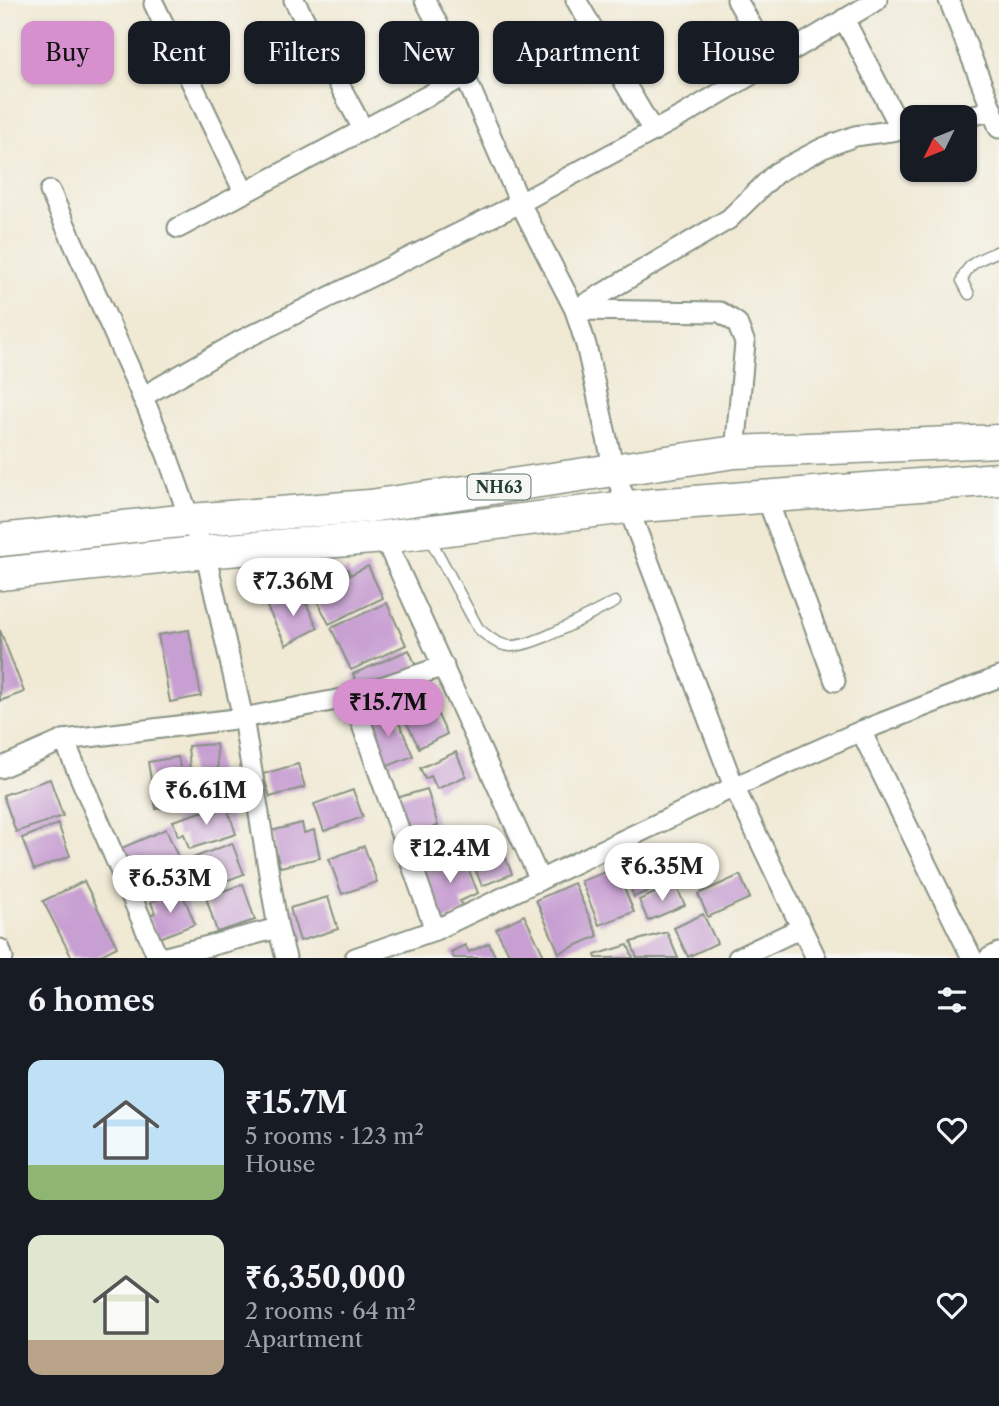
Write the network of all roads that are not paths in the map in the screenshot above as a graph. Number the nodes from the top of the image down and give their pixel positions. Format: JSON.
{"nodes":[{"id":1,"x":294,"y":0,"type":"edge"},
{"id":2,"x":425,"y":0,"type":"edge"},
{"id":3,"x":576,"y":0,"type":"edge"},
{"id":4,"x":737,"y":0,"type":"edge"},
{"id":5,"x":877,"y":0,"type":"edge"},
{"id":6,"x":949,"y":0,"type":"edge"},
{"id":7,"x":154,"y":4,"type":"dead end"},
{"id":8,"x":844,"y":19,"type":"junction"},
{"id":9,"x":436,"y":21,"type":"edge"},
{"id":10,"x":749,"y":21,"type":"edge"},
{"id":11,"x":799,"y":45,"type":"edge"},
{"id":12,"x":450,"y":84,"type":"edge"},
{"id":13,"x":468,"y":84,"type":"edge"},
{"id":14,"x":733,"y":84,"type":"edge"},
{"id":15,"x":900,"y":118,"type":"edge"},
{"id":16,"x":977,"y":118,"type":"edge"},
{"id":17,"x":995,"y":120,"type":"edge"},
{"id":18,"x":363,"y":129,"type":"junction"},
{"id":19,"x":653,"y":131,"type":"junction"},
{"id":20,"x":900,"y":131,"type":"edge"},
{"id":21,"x":50,"y":191,"type":"dead end"},
{"id":22,"x":244,"y":192,"type":"junction"},
{"id":23,"x":520,"y":204,"type":"junction"},
{"id":24,"x":178,"y":228,"type":"dead end"},
{"id":25,"x":999,"y":251,"type":"edge"},
{"id":26,"x":969,"y":294,"type":"dead end"},
{"id":27,"x":575,"y":310,"type":"junction"},
{"id":28,"x":142,"y":397,"type":"junction"},
{"id":29,"x":999,"y":441,"type":"edge"},
{"id":30,"x":735,"y":452,"type":"junction"},
{"id":31,"x":614,"y":470,"type":"junction"},
{"id":32,"x":999,"y":479,"type":"edge"},
{"id":33,"x":766,"y":496,"type":"junction"},
{"id":34,"x":626,"y":507,"type":"junction"},
{"id":35,"x":190,"y":520,"type":"junction"},
{"id":36,"x":426,"y":532,"type":"junction"},
{"id":37,"x":384,"y":537,"type":"junction"},
{"id":38,"x":0,"y":540,"type":"edge"},
{"id":39,"x":205,"y":552,"type":"junction"},
{"id":40,"x":0,"y":574,"type":"edge"},
{"id":41,"x":615,"y":602,"type":"dead end"},
{"id":42,"x":444,"y":666,"type":"junction"},
{"id":43,"x":999,"y":677,"type":"edge"},
{"id":44,"x":835,"y":681,"type":"dead end"},
{"id":45,"x":352,"y":697,"type":"junction"},
{"id":46,"x":243,"y":718,"type":"junction"},
{"id":47,"x":862,"y":731,"type":"junction"},
{"id":48,"x":64,"y":740,"type":"junction"},
{"id":49,"x":0,"y":768,"type":"edge"},
{"id":50,"x":734,"y":787,"type":"junction"},
{"id":51,"x":540,"y":880,"type":"junction"},
{"id":52,"x":278,"y":928,"type":"junction"},
{"id":53,"x":801,"y":928,"type":"junction"},
{"id":54,"x":435,"y":930,"type":"junction"},
{"id":55,"x":0,"y":949,"type":"edge"},
{"id":56,"x":999,"y":953,"type":"edge"},
{"id":57,"x":3,"y":958,"type":"edge"},
{"id":58,"x":160,"y":958,"type":"edge"},
{"id":59,"x":286,"y":958,"type":"edge"},
{"id":60,"x":355,"y":958,"type":"edge"},
{"id":61,"x":738,"y":958,"type":"edge"},
{"id":62,"x":816,"y":958,"type":"edge"},
{"id":63,"x":972,"y":958,"type":"edge"},
{"id":64,"x":989,"y":958,"type":"edge"}],
"edges":[{"from":1,"to":18,"type":"street"},
{"from":2,"to":9,"type":"street"},
{"from":3,"to":19,"type":"street"},
{"from":4,"to":10,"type":"street"},
{"from":5,"to":8,"type":"street"},
{"from":6,"to":17,"type":"street"},
{"from":7,"to":22,"type":"street"},
{"from":8,"to":11,"type":"street"},
{"from":8,"to":15,"type":"street"},
{"from":12,"to":18,"type":"street"},
{"from":13,"to":23,"type":"street"},
{"from":14,"to":19,"type":"street"},
{"from":16,"to":17,"type":"street"},
{"from":18,"to":22,"type":"street"},
{"from":19,"to":23,"type":"street"},
{"from":20,"to":27,"type":"street"},
{"from":21,"to":28,"type":"street"},
{"from":22,"to":24,"type":"street"},
{"from":23,"to":27,"type":"street"},
{"from":23,"to":28,"type":"street"},
{"from":25,"to":26,"type":"lane"},
{"from":27,"to":30,"type":"street"},
{"from":27,"to":31,"type":"street"},
{"from":28,"to":35,"type":"street"},
{"from":29,"to":30,"type":"highway","number":"NH63"},
{"from":30,"to":31,"type":"highway","number":"NH63"},
{"from":31,"to":34,"type":"street"},
{"from":31,"to":35,"type":"highway","number":"NH63"},
{"from":32,"to":33,"type":"highway","number":"NH63"},
{"from":33,"to":34,"type":"highway","number":"NH63"},
{"from":33,"to":44,"type":"street"},
{"from":34,"to":36,"type":"highway","number":"NH63"},
{"from":34,"to":50,"type":"street"},
{"from":35,"to":38,"type":"highway","number":"NH63"},
{"from":35,"to":39,"type":"street"},
{"from":36,"to":37,"type":"highway","number":"NH63"},
{"from":36,"to":41,"type":"lane"},
{"from":37,"to":39,"type":"highway","number":"NH63"},
{"from":37,"to":42,"type":"street"},
{"from":39,"to":40,"type":"highway","number":"NH63"},
{"from":39,"to":46,"type":"street"},
{"from":42,"to":45,"type":"street"},
{"from":42,"to":51,"type":"street"},
{"from":43,"to":47,"type":"street"},
{"from":45,"to":46,"type":"street"},
{"from":45,"to":54,"type":"street"},
{"from":46,"to":48,"type":"street"},
{"from":46,"to":52,"type":"street"},
{"from":47,"to":50,"type":"street"},
{"from":47,"to":63,"type":"street"},
{"from":48,"to":49,"type":"street"},
{"from":48,"to":58,"type":"street"},
{"from":50,"to":51,"type":"street"},
{"from":50,"to":53,"type":"street"},
{"from":51,"to":54,"type":"street"},
{"from":52,"to":58,"type":"street"},
{"from":52,"to":59,"type":"street"},
{"from":53,"to":61,"type":"street"},
{"from":53,"to":62,"type":"street"},
{"from":54,"to":60,"type":"street"},
{"from":55,"to":57,"type":"street"},
{"from":56,"to":64,"type":"street"}]}
